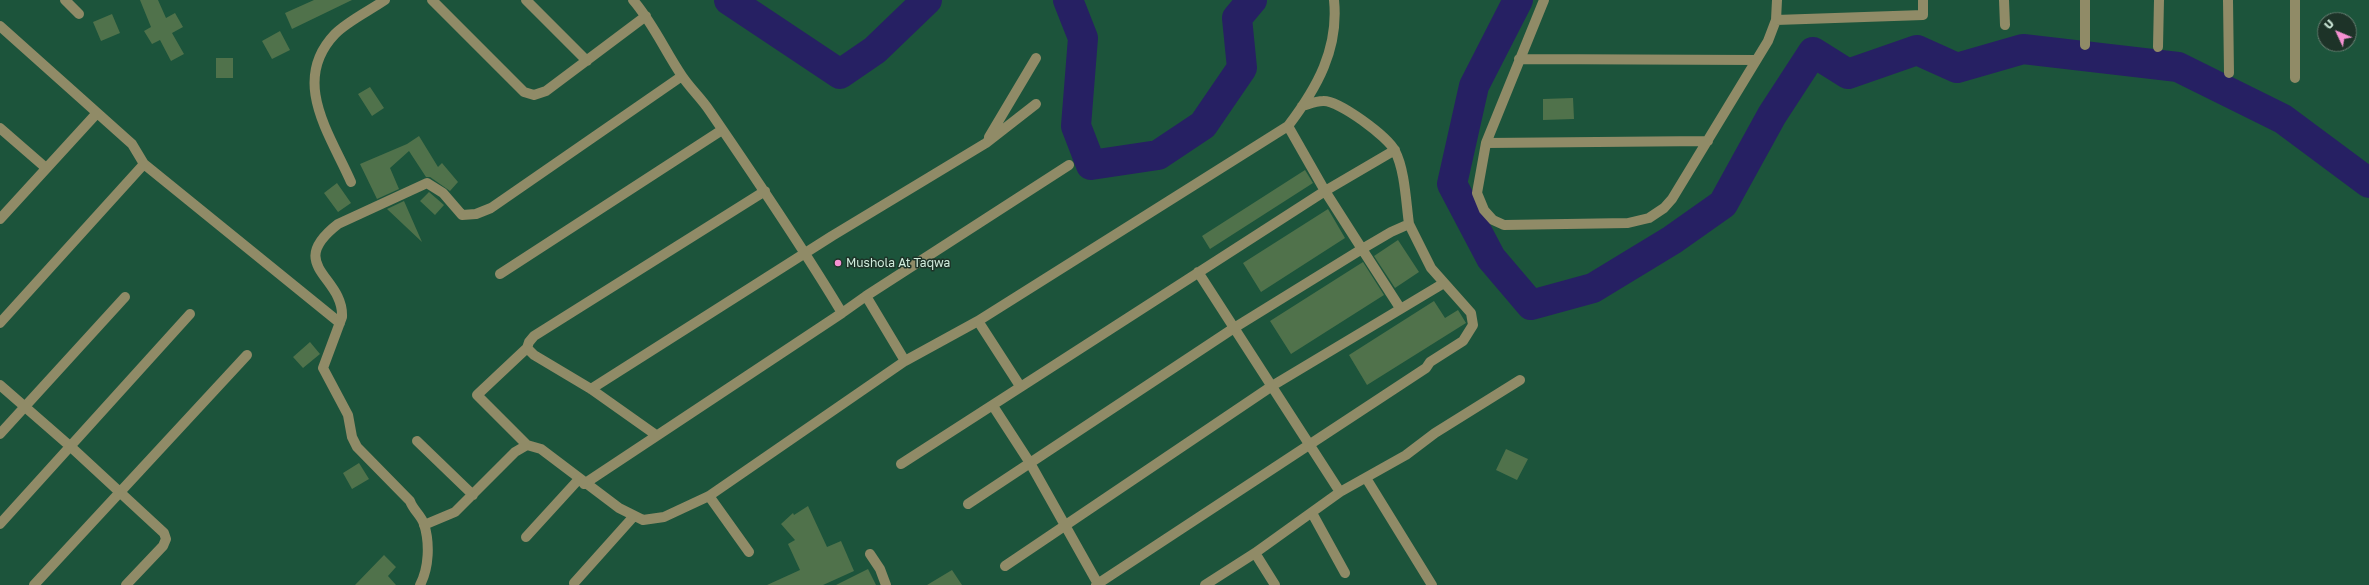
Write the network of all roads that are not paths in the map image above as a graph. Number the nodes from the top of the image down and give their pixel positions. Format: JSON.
{"nodes":[{"id":1,"x":65,"y":0,"type":"edge"},
{"id":2,"x":385,"y":0,"type":"edge"},
{"id":3,"x":432,"y":0,"type":"edge"},
{"id":4,"x":526,"y":0,"type":"edge"},
{"id":5,"x":633,"y":0,"type":"edge"},
{"id":6,"x":1334,"y":0,"type":"edge"},
{"id":7,"x":1544,"y":0,"type":"edge"},
{"id":8,"x":1777,"y":0,"type":"edge"},
{"id":9,"x":1923,"y":0,"type":"edge"},
{"id":10,"x":2004,"y":0,"type":"edge"},
{"id":11,"x":2085,"y":0,"type":"edge"},
{"id":12,"x":2159,"y":0,"type":"edge"},
{"id":13,"x":2228,"y":0,"type":"edge"},
{"id":14,"x":2295,"y":0,"type":"edge"},
{"id":15,"x":79,"y":14,"type":"dead end"},
{"id":16,"x":646,"y":16,"type":"junction"},
{"id":17,"x":1776,"y":20,"type":"junction"},
{"id":18,"x":2005,"y":25,"type":"dead end"},
{"id":19,"x":0,"y":26,"type":"edge"},
{"id":20,"x":2085,"y":44,"type":"dead end"},
{"id":21,"x":2158,"y":47,"type":"dead end"},
{"id":22,"x":1036,"y":58,"type":"dead end"},
{"id":23,"x":1519,"y":59,"type":"junction"},
{"id":24,"x":1756,"y":60,"type":"junction"},
{"id":25,"x":587,"y":61,"type":"junction"},
{"id":26,"x":2229,"y":73,"type":"dead end"},
{"id":27,"x":682,"y":76,"type":"junction"},
{"id":28,"x":2295,"y":78,"type":"dead end"},
{"id":29,"x":1036,"y":104,"type":"dead end"},
{"id":30,"x":1302,"y":106,"type":"junction"},
{"id":31,"x":97,"y":113,"type":"junction"},
{"id":32,"x":1288,"y":126,"type":"junction"},
{"id":33,"x":0,"y":128,"type":"edge"},
{"id":34,"x":722,"y":130,"type":"junction"},
{"id":35,"x":1708,"y":141,"type":"junction"},
{"id":36,"x":986,"y":143,"type":"junction"},
{"id":37,"x":1486,"y":143,"type":"junction"},
{"id":38,"x":1395,"y":150,"type":"junction"},
{"id":39,"x":144,"y":164,"type":"junction"},
{"id":40,"x":1069,"y":165,"type":"dead end"},
{"id":41,"x":46,"y":168,"type":"junction"},
{"id":42,"x":351,"y":182,"type":"dead end"},
{"id":43,"x":765,"y":191,"type":"junction"},
{"id":44,"x":1325,"y":191,"type":"junction"},
{"id":45,"x":0,"y":219,"type":"edge"},
{"id":46,"x":1409,"y":224,"type":"junction"},
{"id":47,"x":1362,"y":250,"type":"junction"},
{"id":48,"x":807,"y":254,"type":"junction"},
{"id":49,"x":1198,"y":272,"type":"junction"},
{"id":50,"x":500,"y":274,"type":"dead end"},
{"id":51,"x":1444,"y":283,"type":"junction"},
{"id":52,"x":866,"y":296,"type":"junction"},
{"id":53,"x":125,"y":297,"type":"dead end"},
{"id":54,"x":1400,"y":308,"type":"junction"},
{"id":55,"x":842,"y":313,"type":"junction"},
{"id":56,"x":190,"y":314,"type":"dead end"},
{"id":57,"x":978,"y":321,"type":"junction"},
{"id":58,"x":0,"y":323,"type":"edge"},
{"id":59,"x":340,"y":323,"type":"junction"},
{"id":60,"x":1234,"y":328,"type":"junction"},
{"id":61,"x":527,"y":348,"type":"junction"},
{"id":62,"x":247,"y":355,"type":"dead end"},
{"id":63,"x":905,"y":361,"type":"junction"},
{"id":64,"x":1520,"y":380,"type":"dead end"},
{"id":65,"x":0,"y":385,"type":"edge"},
{"id":66,"x":1020,"y":386,"type":"junction"},
{"id":67,"x":1272,"y":386,"type":"junction"},
{"id":68,"x":591,"y":389,"type":"junction"},
{"id":69,"x":993,"y":406,"type":"junction"},
{"id":70,"x":25,"y":407,"type":"junction"},
{"id":71,"x":0,"y":434,"type":"edge"},
{"id":72,"x":656,"y":435,"type":"junction"},
{"id":73,"x":417,"y":441,"type":"dead end"},
{"id":74,"x":1310,"y":444,"type":"junction"},
{"id":75,"x":526,"y":445,"type":"junction"},
{"id":76,"x":71,"y":447,"type":"junction"},
{"id":77,"x":1030,"y":463,"type":"junction"},
{"id":78,"x":901,"y":464,"type":"dead end"},
{"id":79,"x":1366,"y":478,"type":"junction"},
{"id":80,"x":582,"y":481,"type":"junction"},
{"id":81,"x":1340,"y":492,"type":"junction"},
{"id":82,"x":120,"y":493,"type":"junction"},
{"id":83,"x":473,"y":495,"type":"junction"},
{"id":84,"x":709,"y":496,"type":"junction"},
{"id":85,"x":968,"y":504,"type":"dead end"},
{"id":86,"x":1312,"y":513,"type":"junction"},
{"id":87,"x":634,"y":516,"type":"junction"},
{"id":88,"x":0,"y":524,"type":"edge"},
{"id":89,"x":424,"y":525,"type":"junction"},
{"id":90,"x":1067,"y":526,"type":"junction"},
{"id":91,"x":526,"y":537,"type":"dead end"},
{"id":92,"x":749,"y":552,"type":"dead end"},
{"id":93,"x":1255,"y":553,"type":"junction"},
{"id":94,"x":870,"y":554,"type":"dead end"},
{"id":95,"x":1005,"y":566,"type":"dead end"},
{"id":96,"x":1345,"y":573,"type":"dead end"},
{"id":97,"x":574,"y":583,"type":"dead end"},
{"id":98,"x":1097,"y":584,"type":"edge"},
{"id":99,"x":34,"y":585,"type":"edge"},
{"id":100,"x":126,"y":585,"type":"edge"},
{"id":101,"x":420,"y":585,"type":"edge"},
{"id":102,"x":886,"y":585,"type":"edge"},
{"id":103,"x":1205,"y":585,"type":"edge"},
{"id":104,"x":1275,"y":585,"type":"edge"},
{"id":105,"x":1432,"y":585,"type":"edge"}],
"edges":[{"from":1,"to":15,"type":"street"},
{"from":2,"to":42,"type":"street"},
{"from":3,"to":25,"type":"street"},
{"from":4,"to":25,"type":"street"},
{"from":5,"to":16,"type":"street"},
{"from":6,"to":30,"type":"street"},
{"from":7,"to":23,"type":"street"},
{"from":8,"to":17,"type":"street"},
{"from":9,"to":17,"type":"street"},
{"from":10,"to":18,"type":"street"},
{"from":11,"to":20,"type":"street"},
{"from":12,"to":21,"type":"street"},
{"from":13,"to":26,"type":"street"},
{"from":14,"to":28,"type":"street"},
{"from":16,"to":25,"type":"street"},
{"from":16,"to":27,"type":"street"},
{"from":17,"to":24,"type":"street"},
{"from":19,"to":31,"type":"street"},
{"from":22,"to":36,"type":"street"},
{"from":23,"to":24,"type":"street"},
{"from":23,"to":37,"type":"street"},
{"from":24,"to":35,"type":"street"},
{"from":27,"to":34,"type":"street"},
{"from":27,"to":59,"type":"street"},
{"from":29,"to":36,"type":"street"},
{"from":30,"to":32,"type":"street"},
{"from":30,"to":38,"type":"street"},
{"from":31,"to":39,"type":"street"},
{"from":31,"to":41,"type":"street"},
{"from":32,"to":44,"type":"street"},
{"from":32,"to":57,"type":"street"},
{"from":33,"to":41,"type":"street"},
{"from":34,"to":43,"type":"street"},
{"from":34,"to":50,"type":"street"},
{"from":35,"to":37,"type":"street"},
{"from":35,"to":37,"type":"street"},
{"from":36,"to":48,"type":"street"},
{"from":38,"to":44,"type":"street"},
{"from":38,"to":46,"type":"street"},
{"from":39,"to":58,"type":"street"},
{"from":39,"to":59,"type":"street"},
{"from":40,"to":52,"type":"street"},
{"from":41,"to":45,"type":"street"},
{"from":43,"to":48,"type":"street"},
{"from":43,"to":61,"type":"street"},
{"from":44,"to":47,"type":"street"},
{"from":44,"to":49,"type":"street"},
{"from":46,"to":47,"type":"street"},
{"from":46,"to":51,"type":"street"},
{"from":47,"to":54,"type":"street"},
{"from":47,"to":60,"type":"street"},
{"from":48,"to":55,"type":"street"},
{"from":48,"to":68,"type":"street"},
{"from":49,"to":60,"type":"street"},
{"from":49,"to":66,"type":"street"},
{"from":51,"to":54,"type":"street"},
{"from":51,"to":74,"type":"street"},
{"from":52,"to":55,"type":"street"},
{"from":52,"to":63,"type":"street"},
{"from":53,"to":70,"type":"street"},
{"from":54,"to":67,"type":"street"},
{"from":55,"to":72,"type":"street"},
{"from":56,"to":76,"type":"street"},
{"from":57,"to":63,"type":"street"},
{"from":57,"to":66,"type":"street"},
{"from":59,"to":89,"type":"street"},
{"from":60,"to":67,"type":"street"},
{"from":60,"to":77,"type":"street"},
{"from":61,"to":68,"type":"street"},
{"from":61,"to":75,"type":"street"},
{"from":62,"to":82,"type":"street"},
{"from":63,"to":84,"type":"street"},
{"from":64,"to":79,"type":"street"},
{"from":65,"to":70,"type":"street"},
{"from":66,"to":69,"type":"street"},
{"from":67,"to":74,"type":"street"},
{"from":67,"to":90,"type":"street"},
{"from":68,"to":72,"type":"street"},
{"from":69,"to":77,"type":"street"},
{"from":69,"to":78,"type":"street"},
{"from":70,"to":71,"type":"street"},
{"from":70,"to":76,"type":"street"},
{"from":72,"to":80,"type":"street"},
{"from":73,"to":83,"type":"street"},
{"from":74,"to":81,"type":"street"},
{"from":74,"to":98,"type":"street"},
{"from":75,"to":80,"type":"street"},
{"from":75,"to":83,"type":"street"},
{"from":76,"to":82,"type":"street"},
{"from":76,"to":88,"type":"street"},
{"from":77,"to":85,"type":"street"},
{"from":77,"to":90,"type":"street"},
{"from":79,"to":81,"type":"street"},
{"from":79,"to":105,"type":"street"},
{"from":80,"to":87,"type":"street"},
{"from":80,"to":91,"type":"street"},
{"from":81,"to":86,"type":"street"},
{"from":82,"to":99,"type":"street"},
{"from":82,"to":100,"type":"street"},
{"from":83,"to":89,"type":"street"},
{"from":84,"to":87,"type":"street"},
{"from":84,"to":92,"type":"street"},
{"from":86,"to":93,"type":"street"},
{"from":86,"to":96,"type":"street"},
{"from":87,"to":97,"type":"street"},
{"from":89,"to":101,"type":"street"},
{"from":90,"to":95,"type":"street"},
{"from":90,"to":98,"type":"street"},
{"from":93,"to":103,"type":"street"},
{"from":93,"to":104,"type":"street"},
{"from":94,"to":102,"type":"street"}]}
